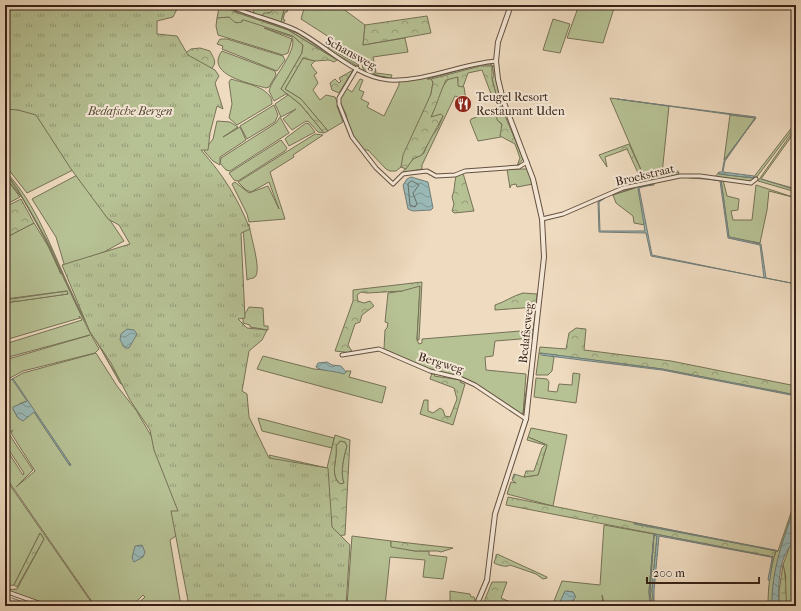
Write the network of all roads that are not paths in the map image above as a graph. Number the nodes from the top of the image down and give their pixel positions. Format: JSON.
{"nodes":[{"id":1,"x":227,"y":5,"type":"edge"},
{"id":2,"x":511,"y":5,"type":"edge"},
{"id":3,"x":496,"y":61,"type":"junction"},
{"id":4,"x":357,"y":68,"type":"junction"},
{"id":5,"x":528,"y":162,"type":"junction"},
{"id":6,"x":756,"y":179,"type":"dead end"},
{"id":7,"x":542,"y":219,"type":"junction"},
{"id":8,"x":342,"y":355,"type":"dead end"},
{"id":9,"x":526,"y":419,"type":"junction"},
{"id":10,"x":5,"y":591,"type":"edge"},
{"id":11,"x":47,"y":606,"type":"edge"},
{"id":12,"x":476,"y":606,"type":"edge"}],
"edges":[{"from":1,"to":4,"type":"street","name":"Schansweg"},
{"from":2,"to":3,"type":"street","name":"Bedafseweg"},
{"from":3,"to":4,"type":"street","name":"Schansweg"},
{"from":3,"to":5,"type":"street","name":"Bedafseweg"},
{"from":4,"to":5,"type":"street"},
{"from":5,"to":7,"type":"street","name":"Bedafseweg"},
{"from":6,"to":7,"type":"street","name":"Broekstraat"},
{"from":7,"to":9,"type":"street","name":"Bedafseweg"},
{"from":8,"to":9,"type":"street","name":"Bergweg"},
{"from":9,"to":12,"type":"street","name":"Bedafseweg"},
{"from":10,"to":11,"type":"street"}]}
